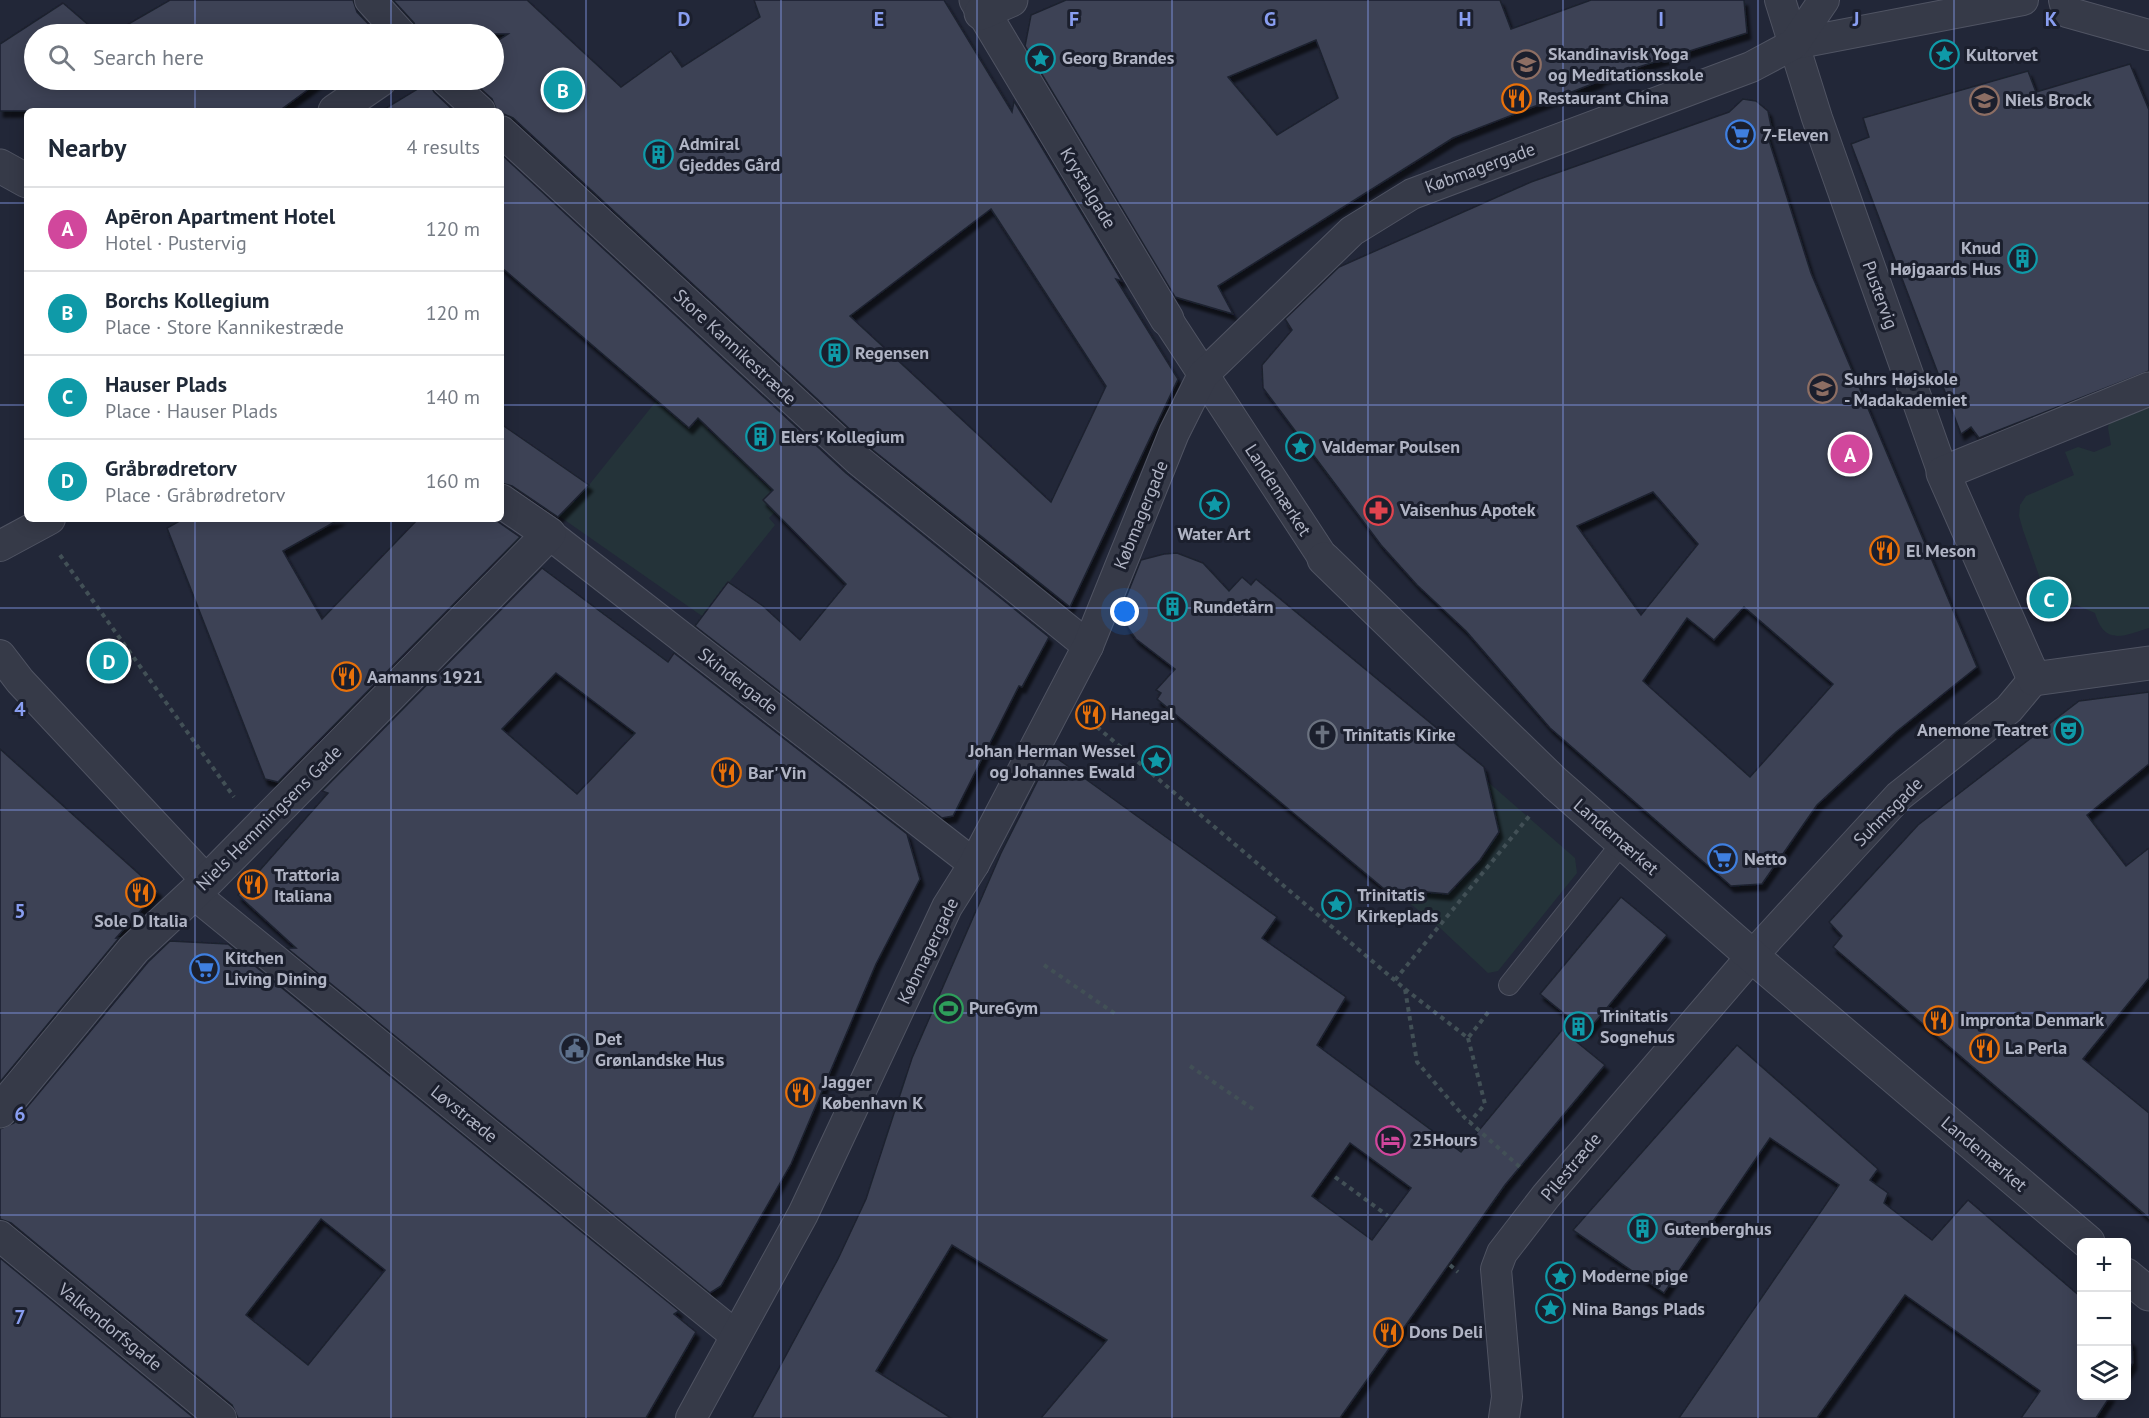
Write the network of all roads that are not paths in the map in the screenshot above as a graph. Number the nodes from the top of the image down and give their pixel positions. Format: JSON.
{"nodes":[{"id":1,"x":370,"y":0,"type":"edge"},
{"id":2,"x":1011,"y":0,"type":"edge"},
{"id":3,"x":1780,"y":0,"type":"edge"},
{"id":4,"x":1824,"y":0,"type":"edge"},
{"id":5,"x":2023,"y":0,"type":"edge"},
{"id":6,"x":2028,"y":0,"type":"edge"},
{"id":7,"x":978,"y":6,"type":"edge"},
{"id":8,"x":2066,"y":6,"type":"edge"},
{"id":9,"x":392,"y":24,"type":"edge"},
{"id":10,"x":2149,"y":35,"type":"edge"},
{"id":11,"x":1794,"y":44,"type":"junction"},
{"id":12,"x":365,"y":90,"type":"edge"},
{"id":13,"x":457,"y":90,"type":"edge"},
{"id":14,"x":339,"y":108,"type":"edge"},
{"id":15,"x":477,"y":108,"type":"edge"},
{"id":16,"x":504,"y":134,"type":"edge"},
{"id":17,"x":0,"y":166,"type":"edge"},
{"id":18,"x":24,"y":179,"type":"edge"},
{"id":19,"x":1167,"y":319,"type":"joint"},
{"id":20,"x":1203,"y":375,"type":"junction"},
{"id":21,"x":2149,"y":389,"type":"edge"},
{"id":22,"x":1943,"y":473,"type":"junction"},
{"id":23,"x":504,"y":503,"type":"edge"},
{"id":24,"x":45,"y":522,"type":"edge"},
{"id":25,"x":549,"y":534,"type":"junction"},
{"id":26,"x":0,"y":546,"type":"edge"},
{"id":27,"x":1324,"y":559,"type":"joint"},
{"id":28,"x":1088,"y":646,"type":"junction"},
{"id":29,"x":0,"y":655,"type":"edge"},
{"id":30,"x":2149,"y":663,"type":"edge"},
{"id":31,"x":2034,"y":679,"type":"junction"},
{"id":32,"x":1622,"y":843,"type":"junction"},
{"id":33,"x":974,"y":864,"type":"junction"},
{"id":34,"x":201,"y":888,"type":"junction"},
{"id":35,"x":1752,"y":956,"type":"junction"},
{"id":36,"x":1509,"y":985,"type":"road end"},
{"id":37,"x":0,"y":1111,"type":"edge"},
{"id":38,"x":0,"y":1236,"type":"edge"},
{"id":39,"x":2083,"y":1238,"type":"edge"},
{"id":40,"x":2131,"y":1278,"type":"edge"},
{"id":41,"x":2149,"y":1294,"type":"edge"},
{"id":42,"x":735,"y":1335,"type":"junction"},
{"id":43,"x":221,"y":1418,"type":"edge"},
{"id":44,"x":691,"y":1418,"type":"edge"},
{"id":45,"x":1504,"y":1418,"type":"edge"}],
"edges":[{"from":1,"to":9,"type":"street"},
{"from":2,"to":7,"type":"street"},
{"from":3,"to":11,"type":"street"},
{"from":4,"to":11,"type":"street"},
{"from":5,"to":11,"type":"street"},
{"from":6,"to":8,"type":"street"},
{"from":7,"to":19,"type":"street","name":"Krystalgade"},
{"from":8,"to":10,"type":"street"},
{"from":11,"to":20,"type":"street","name":"Købmagergade"},
{"from":11,"to":22,"type":"street","name":"Pustervig"},
{"from":12,"to":14,"type":"street"},
{"from":13,"to":15,"type":"street"},
{"from":16,"to":28,"type":"street","name":"Store Kannikestræde"},
{"from":17,"to":18,"type":"street"},
{"from":19,"to":20,"type":"street","name":"Krystalgade"},
{"from":20,"to":27,"type":"street","name":"Landemærket"},
{"from":20,"to":28,"type":"street","name":"Købmagergade"},
{"from":21,"to":22,"type":"street"},
{"from":22,"to":31,"type":"street"},
{"from":23,"to":25,"type":"street","name":"Skindergade"},
{"from":24,"to":26,"type":"street"},
{"from":25,"to":33,"type":"street","name":"Skindergade"},
{"from":25,"to":34,"type":"street","name":"Niels Hemmingsens Gade"},
{"from":27,"to":32,"type":"street","name":"Landemærket"},
{"from":28,"to":33,"type":"street","name":"Købmagergade"},
{"from":29,"to":34,"type":"street","name":"Løvstræde"},
{"from":30,"to":31,"type":"street"},
{"from":31,"to":35,"type":"street","name":"Suhmsgade"},
{"from":32,"to":35,"type":"street","name":"Landemærket"},
{"from":32,"to":36,"type":"lane"},
{"from":33,"to":42,"type":"street","name":"Købmagergade"},
{"from":34,"to":37,"type":"street","name":"Niels Hemmingsens Gade"},
{"from":34,"to":42,"type":"street","name":"Løvstræde"},
{"from":35,"to":39,"type":"street","name":"Landemærket"},
{"from":35,"to":45,"type":"street","name":"Pilestræde"},
{"from":38,"to":43,"type":"street","name":"Valkendorfsgade"},
{"from":40,"to":41,"type":"street"},
{"from":42,"to":44,"type":"street","name":"Købmagergade"}]}
